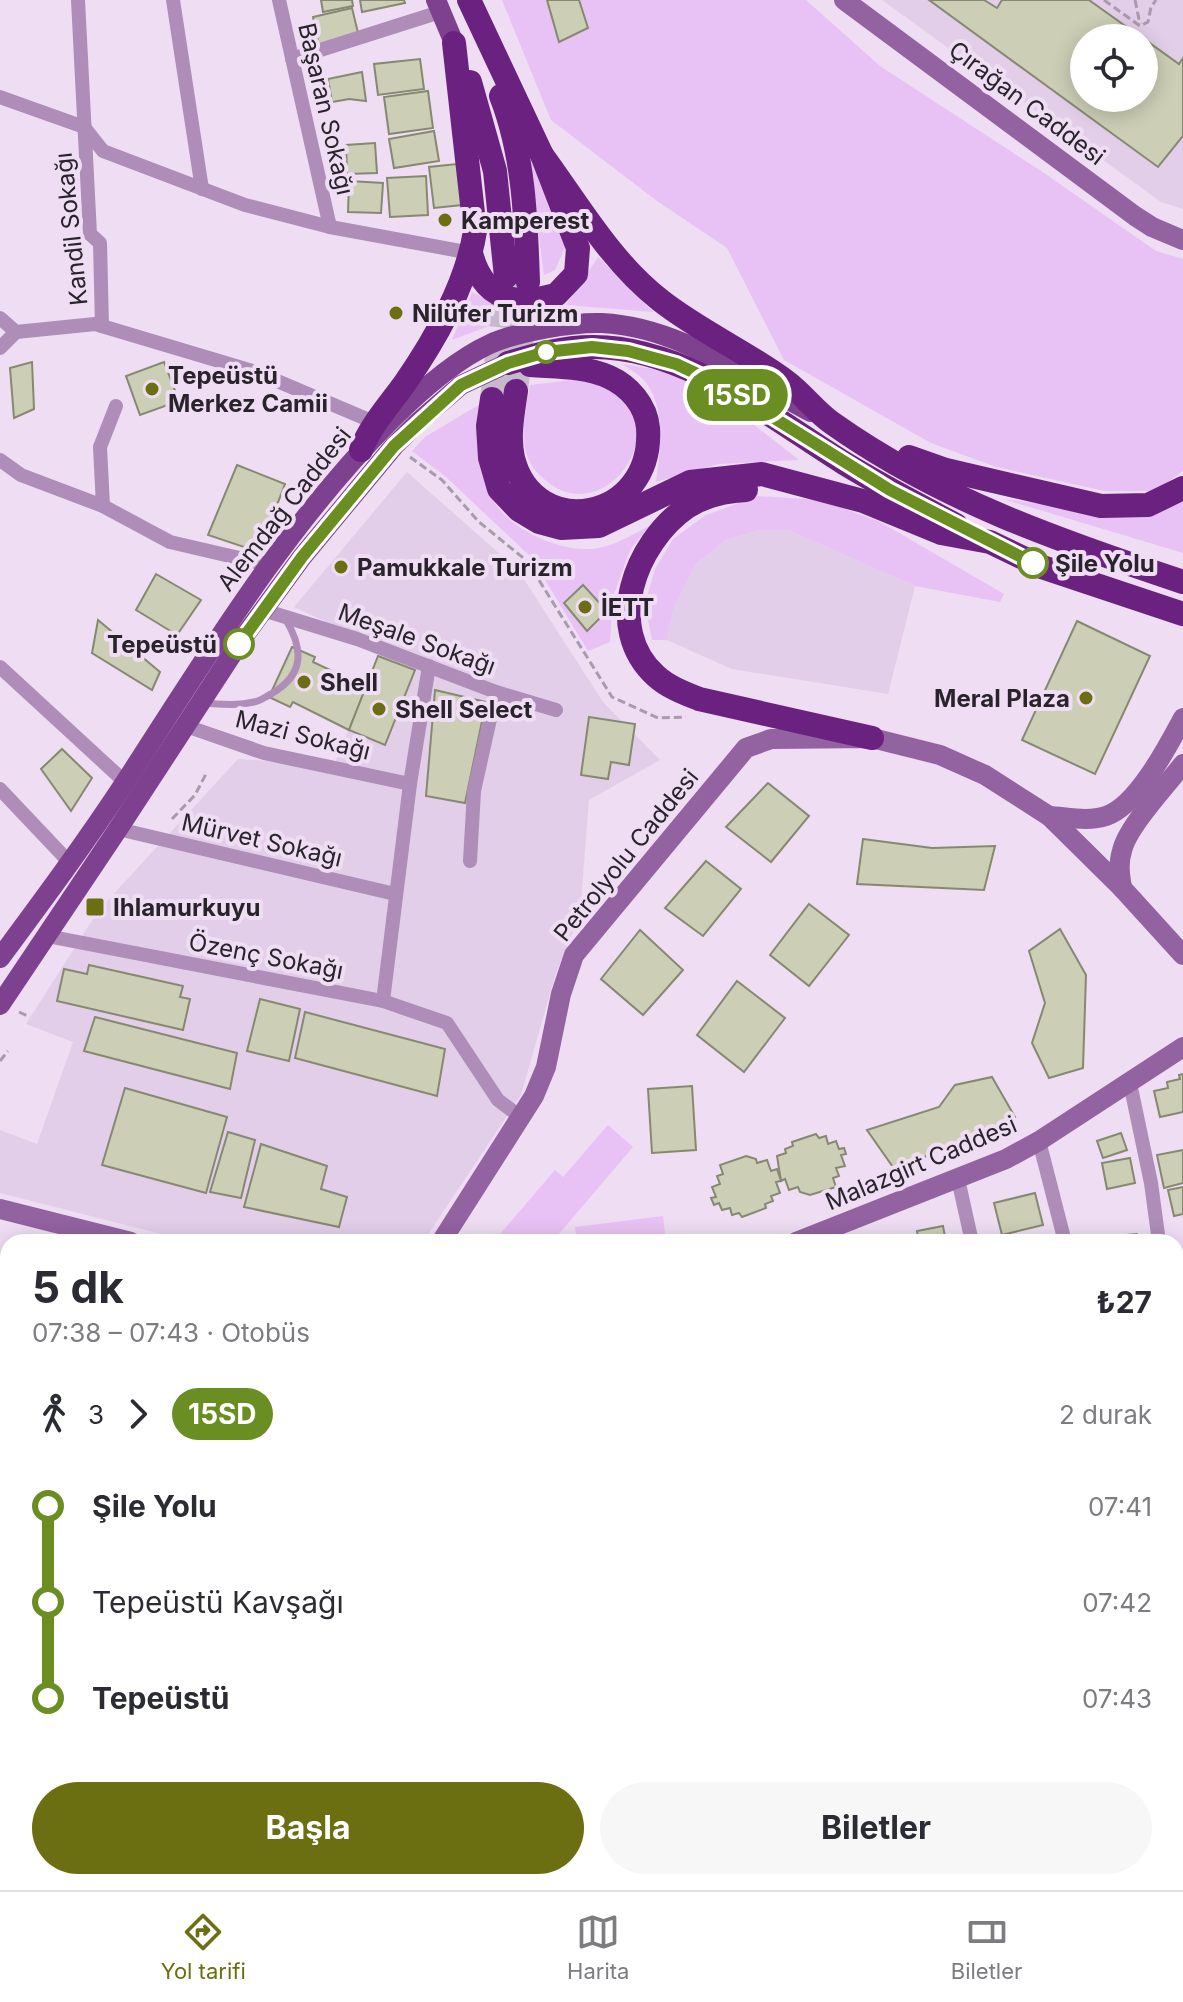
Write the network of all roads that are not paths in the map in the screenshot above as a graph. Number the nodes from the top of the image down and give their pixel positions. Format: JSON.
{"nodes":[{"id":1,"x":78,"y":0,"type":"edge"},
{"id":2,"x":173,"y":0,"type":"edge"},
{"id":3,"x":279,"y":0,"type":"edge"},
{"id":4,"x":466,"y":0,"type":"edge"},
{"id":5,"x":844,"y":0,"type":"edge"},
{"id":6,"x":438,"y":6,"type":"edge"},
{"id":7,"x":454,"y":43,"type":"junction"},
{"id":8,"x":292,"y":59,"type":"junction"},
{"id":9,"x":0,"y":97,"type":"edge"},
{"id":10,"x":84,"y":127,"type":"junction"},
{"id":11,"x":542,"y":155,"type":"junction"},
{"id":12,"x":202,"y":189,"type":"junction"},
{"id":13,"x":330,"y":227,"type":"junction"},
{"id":14,"x":1183,"y":240,"type":"edge"},
{"id":15,"x":471,"y":253,"type":"junction"},
{"id":16,"x":0,"y":318,"type":"edge"},
{"id":17,"x":102,"y":326,"type":"junction"},
{"id":18,"x":16,"y":332,"type":"junction"},
{"id":19,"x":0,"y":348,"type":"edge"},
{"id":20,"x":508,"y":363,"type":"junction"},
{"id":21,"x":516,"y":391,"type":"tunnel mouth"},
{"id":22,"x":492,"y":399,"type":"tunnel mouth"},
{"id":23,"x":116,"y":406,"type":"dead end"},
{"id":24,"x":829,"y":421,"type":"junction"},
{"id":25,"x":376,"y":423,"type":"junction"},
{"id":26,"x":868,"y":446,"type":"junction"},
{"id":27,"x":361,"y":450,"type":"junction"},
{"id":28,"x":0,"y":460,"type":"edge"},
{"id":29,"x":796,"y":484,"type":"junction"},
{"id":30,"x":1183,"y":488,"type":"edge"},
{"id":31,"x":103,"y":506,"type":"junction"},
{"id":32,"x":990,"y":542,"type":"junction"},
{"id":33,"x":269,"y":565,"type":"junction"},
{"id":34,"x":1183,"y":582,"type":"edge"},
{"id":35,"x":263,"y":610,"type":"junction"},
{"id":36,"x":1175,"y":611,"type":"edge"},
{"id":37,"x":284,"y":618,"type":"junction"},
{"id":38,"x":429,"y":666,"type":"junction"},
{"id":39,"x":0,"y":667,"type":"edge"},
{"id":40,"x":496,"y":692,"type":"junction"},
{"id":41,"x":201,"y":703,"type":"junction"},
{"id":42,"x":556,"y":710,"type":"dead end"},
{"id":43,"x":1183,"y":718,"type":"edge"},
{"id":44,"x":186,"y":726,"type":"junction"},
{"id":45,"x":872,"y":738,"type":"junction"},
{"id":46,"x":1183,"y":764,"type":"edge"},
{"id":47,"x":125,"y":782,"type":"junction"},
{"id":48,"x":410,"y":784,"type":"junction"},
{"id":49,"x":0,"y":789,"type":"edge"},
{"id":50,"x":1049,"y":816,"type":"junction"},
{"id":51,"x":118,"y":829,"type":"junction"},
{"id":52,"x":470,"y":861,"type":"dead end"},
{"id":53,"x":70,"y":863,"type":"junction"},
{"id":54,"x":1122,"y":888,"type":"junction"},
{"id":55,"x":395,"y":894,"type":"junction"},
{"id":56,"x":47,"y":936,"type":"junction"},
{"id":57,"x":1183,"y":955,"type":"edge"},
{"id":58,"x":0,"y":958,"type":"edge"},
{"id":59,"x":383,"y":1001,"type":"junction"},
{"id":60,"x":0,"y":1005,"type":"edge"},
{"id":61,"x":1183,"y":1047,"type":"edge"},
{"id":62,"x":1130,"y":1083,"type":"junction"},
{"id":63,"x":522,"y":1118,"type":"junction"},
{"id":64,"x":1039,"y":1141,"type":"junction"},
{"id":65,"x":958,"y":1179,"type":"junction"},
{"id":66,"x":0,"y":1209,"type":"edge"},
{"id":67,"x":99,"y":1234,"type":"edge"},
{"id":68,"x":446,"y":1234,"type":"edge"},
{"id":69,"x":817,"y":1234,"type":"edge"},
{"id":70,"x":970,"y":1234,"type":"edge"},
{"id":71,"x":1063,"y":1234,"type":"edge"},
{"id":72,"x":1158,"y":1234,"type":"edge"}],
"edges":[{"from":1,"to":10,"type":"street","name":"Kandil Sokağı"},
{"from":2,"to":12,"type":"street"},
{"from":3,"to":8,"type":"street","name":"Başaran Sokağı"},
{"from":4,"to":7,"type":"highway"},
{"from":4,"to":11,"type":"highway"},
{"from":5,"to":14,"type":"main road","name":"Çırağan Caddesi"},
{"from":6,"to":7,"type":"main road"},
{"from":6,"to":8,"type":"street"},
{"from":7,"to":15,"type":"highway"},
{"from":8,"to":13,"type":"street","name":"Başaran Sokağı"},
{"from":9,"to":10,"type":"street"},
{"from":10,"to":12,"type":"street"},
{"from":10,"to":17,"type":"street","name":"Kandil Sokağı"},
{"from":11,"to":15,"type":"highway"},
{"from":11,"to":24,"type":"highway"},
{"from":12,"to":13,"type":"street"},
{"from":13,"to":15,"type":"street"},
{"from":15,"to":25,"type":"highway"},
{"from":16,"to":18,"type":"street"},
{"from":17,"to":18,"type":"street"},
{"from":17,"to":25,"type":"street"},
{"from":18,"to":19,"type":"street"},
{"from":20,"to":21,"type":"highway"},
{"from":20,"to":32,"type":"highway"},
{"from":20,"to":35,"type":"main road","name":"Alemdağ Caddesi"},
{"from":22,"to":29,"type":"highway"},
{"from":23,"to":31,"type":"street"},
{"from":24,"to":26,"type":"highway"},
{"from":24,"to":27,"type":"main road","name":"Alemdağ Caddesi"},
{"from":25,"to":27,"type":"highway"},
{"from":26,"to":30,"type":"highway"},
{"from":26,"to":34,"type":"highway"},
{"from":27,"to":33,"type":"main road","name":"Alemdağ Caddesi"},
{"from":28,"to":31,"type":"street"},
{"from":29,"to":32,"type":"highway"},
{"from":29,"to":45,"type":"highway"},
{"from":31,"to":33,"type":"street"},
{"from":32,"to":36,"type":"highway"},
{"from":33,"to":47,"type":"main road","name":"Alemdağ Caddesi"},
{"from":35,"to":37,"type":"street","name":"Meşale Sokağı"},
{"from":35,"to":41,"type":"main road","name":"Alemdağ Caddesi"},
{"from":37,"to":38,"type":"street","name":"Meşale Sokağı"},
{"from":37,"to":41,"type":"lane"},
{"from":38,"to":40,"type":"street","name":"Meşale Sokağı"},
{"from":38,"to":48,"type":"street"},
{"from":39,"to":47,"type":"street"},
{"from":40,"to":42,"type":"street","name":"Meşale Sokağı"},
{"from":40,"to":52,"type":"street"},
{"from":41,"to":44,"type":"main road","name":"Alemdağ Caddesi"},
{"from":43,"to":50,"type":"main road"},
{"from":44,"to":48,"type":"street","name":"Mazi Sokağı"},
{"from":44,"to":51,"type":"main road","name":"Alemdağ Caddesi"},
{"from":45,"to":50,"type":"main road","name":"Petrolyolu Caddesi"},
{"from":45,"to":63,"type":"main road","name":"Petrolyolu Caddesi"},
{"from":46,"to":54,"type":"main road"},
{"from":47,"to":53,"type":"main road","name":"Alemdağ Caddesi"},
{"from":48,"to":55,"type":"street"},
{"from":49,"to":53,"type":"street"},
{"from":50,"to":54,"type":"main road","name":"Petrolyolu Caddesi"},
{"from":51,"to":55,"type":"street","name":"Mürvet Sokağı"},
{"from":51,"to":56,"type":"main road","name":"Alemdağ Caddesi"},
{"from":53,"to":58,"type":"main road","name":"Alemdağ Caddesi"},
{"from":54,"to":57,"type":"main road","name":"Petrolyolu Caddesi"},
{"from":55,"to":59,"type":"street"},
{"from":56,"to":59,"type":"street","name":"Özenç Sokağı"},
{"from":56,"to":60,"type":"main road","name":"Alemdağ Caddesi"},
{"from":59,"to":63,"type":"street","name":"Özenç Sokağı"},
{"from":61,"to":62,"type":"main road","name":"Malazgirt Caddesi"},
{"from":62,"to":64,"type":"main road","name":"Malazgirt Caddesi"},
{"from":62,"to":72,"type":"street"},
{"from":63,"to":68,"type":"main road","name":"Petrolyolu Caddesi"},
{"from":64,"to":65,"type":"main road","name":"Malazgirt Caddesi"},
{"from":64,"to":71,"type":"street"},
{"from":65,"to":69,"type":"main road","name":"Malazgirt Caddesi"},
{"from":65,"to":70,"type":"street"},
{"from":66,"to":67,"type":"main road"}]}
